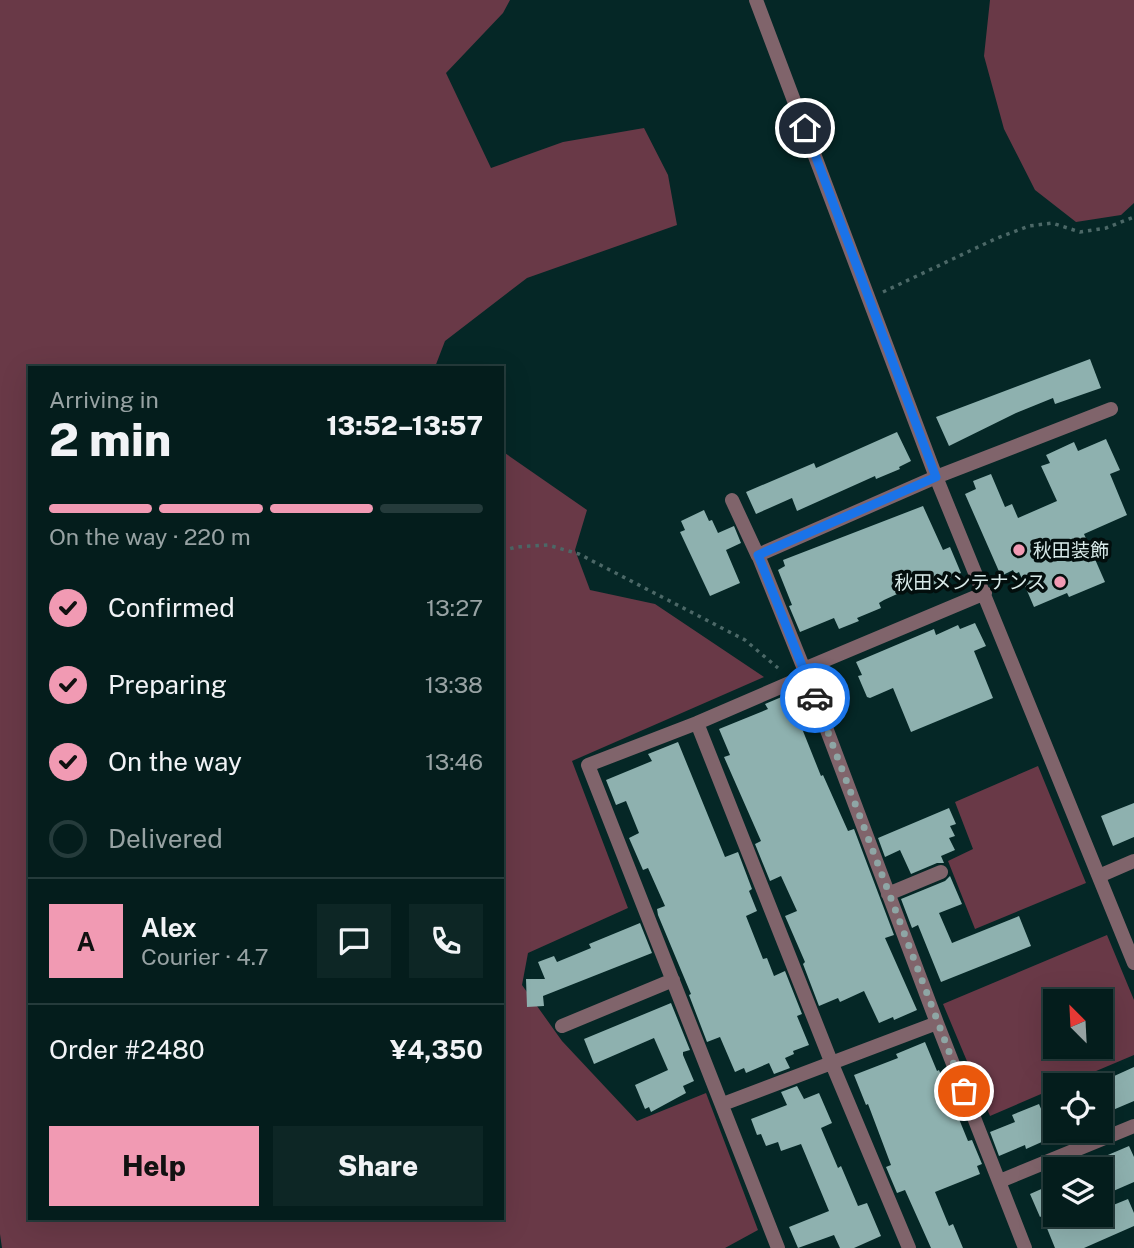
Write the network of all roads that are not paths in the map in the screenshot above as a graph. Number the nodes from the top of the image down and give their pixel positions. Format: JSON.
{"nodes":[{"id":1,"x":756,"y":0,"type":"edge"},
{"id":2,"x":1111,"y":409,"type":"dead end"},
{"id":3,"x":936,"y":477,"type":"junction"},
{"id":4,"x":732,"y":500,"type":"dead end"},
{"id":5,"x":758,"y":556,"type":"junction"},
{"id":6,"x":985,"y":593,"type":"junction"},
{"id":7,"x":801,"y":675,"type":"junction"},
{"id":8,"x":697,"y":723,"type":"junction"},
{"id":9,"x":1134,"y":861,"type":"edge"},
{"id":10,"x":941,"y":872,"type":"dead end"},
{"id":11,"x":1099,"y":876,"type":"junction"},
{"id":12,"x":888,"y":894,"type":"junction"},
{"id":13,"x":1134,"y":963,"type":"edge"},
{"id":14,"x":673,"y":980,"type":"junction"},
{"id":15,"x":937,"y":1023,"type":"junction"},
{"id":16,"x":562,"y":1026,"type":"dead end"},
{"id":17,"x":832,"y":1064,"type":"junction"},
{"id":18,"x":723,"y":1104,"type":"junction"},
{"id":19,"x":1134,"y":1126,"type":"edge"},
{"id":20,"x":1000,"y":1181,"type":"junction"},
{"id":21,"x":778,"y":1248,"type":"edge"},
{"id":22,"x":909,"y":1248,"type":"edge"},
{"id":23,"x":1026,"y":1248,"type":"edge"}],
"edges":[{"from":1,"to":3,"type":"street"},
{"from":2,"to":3,"type":"street"},
{"from":3,"to":5,"type":"street"},
{"from":3,"to":6,"type":"street"},
{"from":4,"to":5,"type":"street"},
{"from":5,"to":7,"type":"street"},
{"from":6,"to":7,"type":"street"},
{"from":6,"to":11,"type":"street"},
{"from":7,"to":8,"type":"street"},
{"from":7,"to":12,"type":"street"},
{"from":8,"to":14,"type":"street"},
{"from":8,"to":17,"type":"street"},
{"from":9,"to":11,"type":"street"},
{"from":10,"to":12,"type":"street"},
{"from":11,"to":13,"type":"street"},
{"from":12,"to":15,"type":"street"},
{"from":14,"to":16,"type":"street"},
{"from":14,"to":18,"type":"street"},
{"from":15,"to":17,"type":"street"},
{"from":15,"to":20,"type":"street"},
{"from":17,"to":18,"type":"street"},
{"from":17,"to":22,"type":"street"},
{"from":18,"to":21,"type":"street"},
{"from":19,"to":20,"type":"street"},
{"from":20,"to":23,"type":"street"}]}
